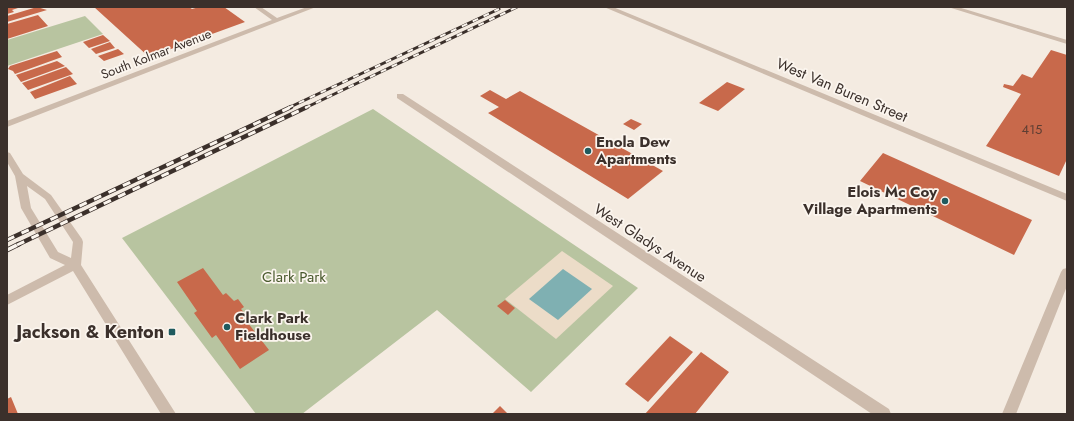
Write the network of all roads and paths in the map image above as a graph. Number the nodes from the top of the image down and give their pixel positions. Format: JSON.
{"nodes":[{"id":1,"x":257,"y":7,"type":"edge"},
{"id":2,"x":313,"y":7,"type":"edge"},
{"id":3,"x":607,"y":7,"type":"edge"},
{"id":4,"x":951,"y":7,"type":"edge"},
{"id":5,"x":277,"y":21,"type":"junction"},
{"id":6,"x":1067,"y":42,"type":"edge"},
{"id":7,"x":400,"y":96,"type":"dead end"},
{"id":8,"x":7,"y":124,"type":"edge"},
{"id":9,"x":7,"y":155,"type":"edge"},
{"id":10,"x":20,"y":176,"type":"junction"},
{"id":11,"x":1067,"y":198,"type":"edge"},
{"id":12,"x":75,"y":265,"type":"junction"},
{"id":13,"x":1067,"y":272,"type":"edge"},
{"id":14,"x":7,"y":300,"type":"edge"},
{"id":15,"x":169,"y":414,"type":"edge"},
{"id":16,"x":884,"y":414,"type":"edge"},
{"id":17,"x":1009,"y":414,"type":"edge"}],
"edges":[{"from":1,"to":5,"type":"street"},
{"from":2,"to":5,"type":"street","name":"South Kolmar Avenue"},
{"from":3,"to":11,"type":"street","name":"West Van Buren Street"},
{"from":4,"to":6,"type":"street"},
{"from":5,"to":8,"type":"street","name":"South Kolmar Avenue"},
{"from":7,"to":16,"type":"street","name":"West Gladys Avenue"},
{"from":9,"to":10,"type":"street"},
{"from":10,"to":12,"type":"street"},
{"from":10,"to":12,"type":"street"},
{"from":12,"to":14,"type":"street"},
{"from":12,"to":15,"type":"street"},
{"from":13,"to":17,"type":"street"}]}
